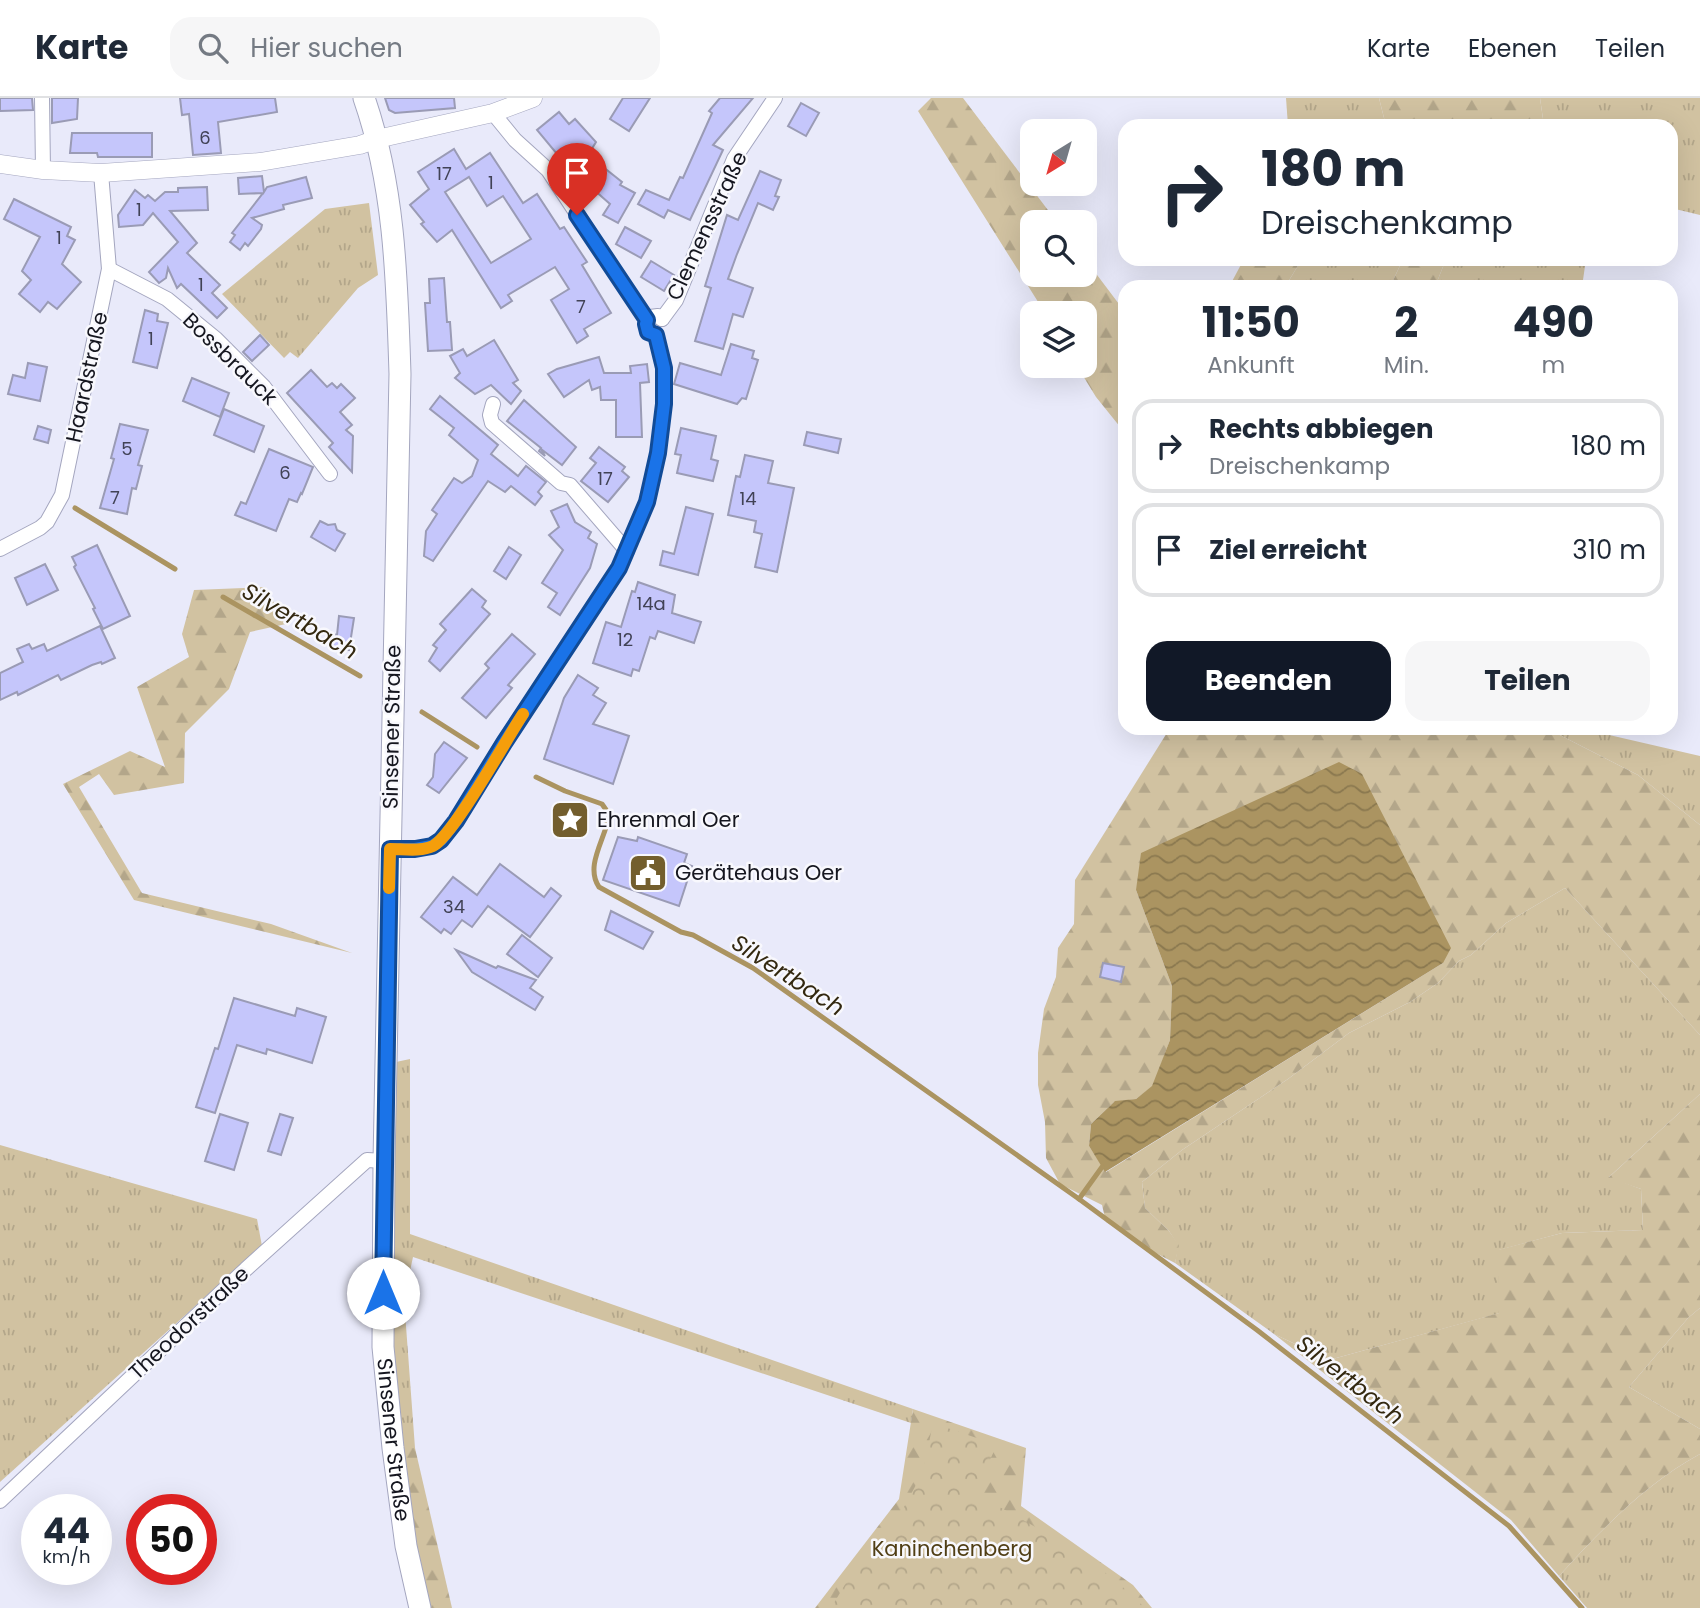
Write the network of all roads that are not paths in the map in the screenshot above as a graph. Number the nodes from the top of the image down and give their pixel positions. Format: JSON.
{"nodes":[{"id":1,"x":42,"y":98,"type":"edge"},
{"id":2,"x":364,"y":98,"type":"edge"},
{"id":3,"x":533,"y":98,"type":"edge"},
{"id":4,"x":775,"y":98,"type":"edge"},
{"id":5,"x":494,"y":113,"type":"junction"},
{"id":6,"x":377,"y":139,"type":"junction"},
{"id":7,"x":0,"y":164,"type":"edge"},
{"id":8,"x":43,"y":170,"type":"junction"},
{"id":9,"x":101,"y":173,"type":"junction"},
{"id":10,"x":109,"y":269,"type":"junction"},
{"id":11,"x":654,"y":319,"type":"junction"},
{"id":12,"x":493,"y":404,"type":"dead end"},
{"id":13,"x":330,"y":474,"type":"dead end"},
{"id":14,"x":0,"y":549,"type":"edge"},
{"id":15,"x":626,"y":551,"type":"junction"},
{"id":16,"x":390,"y":849,"type":"junction"},
{"id":17,"x":384,"y":1161,"type":"junction"},
{"id":18,"x":0,"y":1501,"type":"edge"},
{"id":19,"x":419,"y":1608,"type":"edge"}],
"edges":[{"from":1,"to":8,"type":"street"},
{"from":2,"to":6,"type":"main road","name":"Sinsener Straße"},
{"from":3,"to":5,"type":"street"},
{"from":4,"to":11,"type":"street","name":"Clemensstraße"},
{"from":5,"to":6,"type":"street"},
{"from":5,"to":11,"type":"street"},
{"from":6,"to":9,"type":"street"},
{"from":6,"to":16,"type":"main road","name":"Sinsener Straße"},
{"from":7,"to":8,"type":"street"},
{"from":8,"to":9,"type":"street"},
{"from":9,"to":10,"type":"street","name":"Haardstraße"},
{"from":10,"to":13,"type":"street","name":"Bossbrauck"},
{"from":10,"to":14,"type":"street","name":"Haardstraße"},
{"from":11,"to":15,"type":"street"},
{"from":12,"to":15,"type":"street"},
{"from":15,"to":16,"type":"street"},
{"from":16,"to":17,"type":"main road","name":"Sinsener Straße"},
{"from":17,"to":18,"type":"street","name":"Theodorstraße"},
{"from":17,"to":19,"type":"main road","name":"Sinsener Straße"}]}
